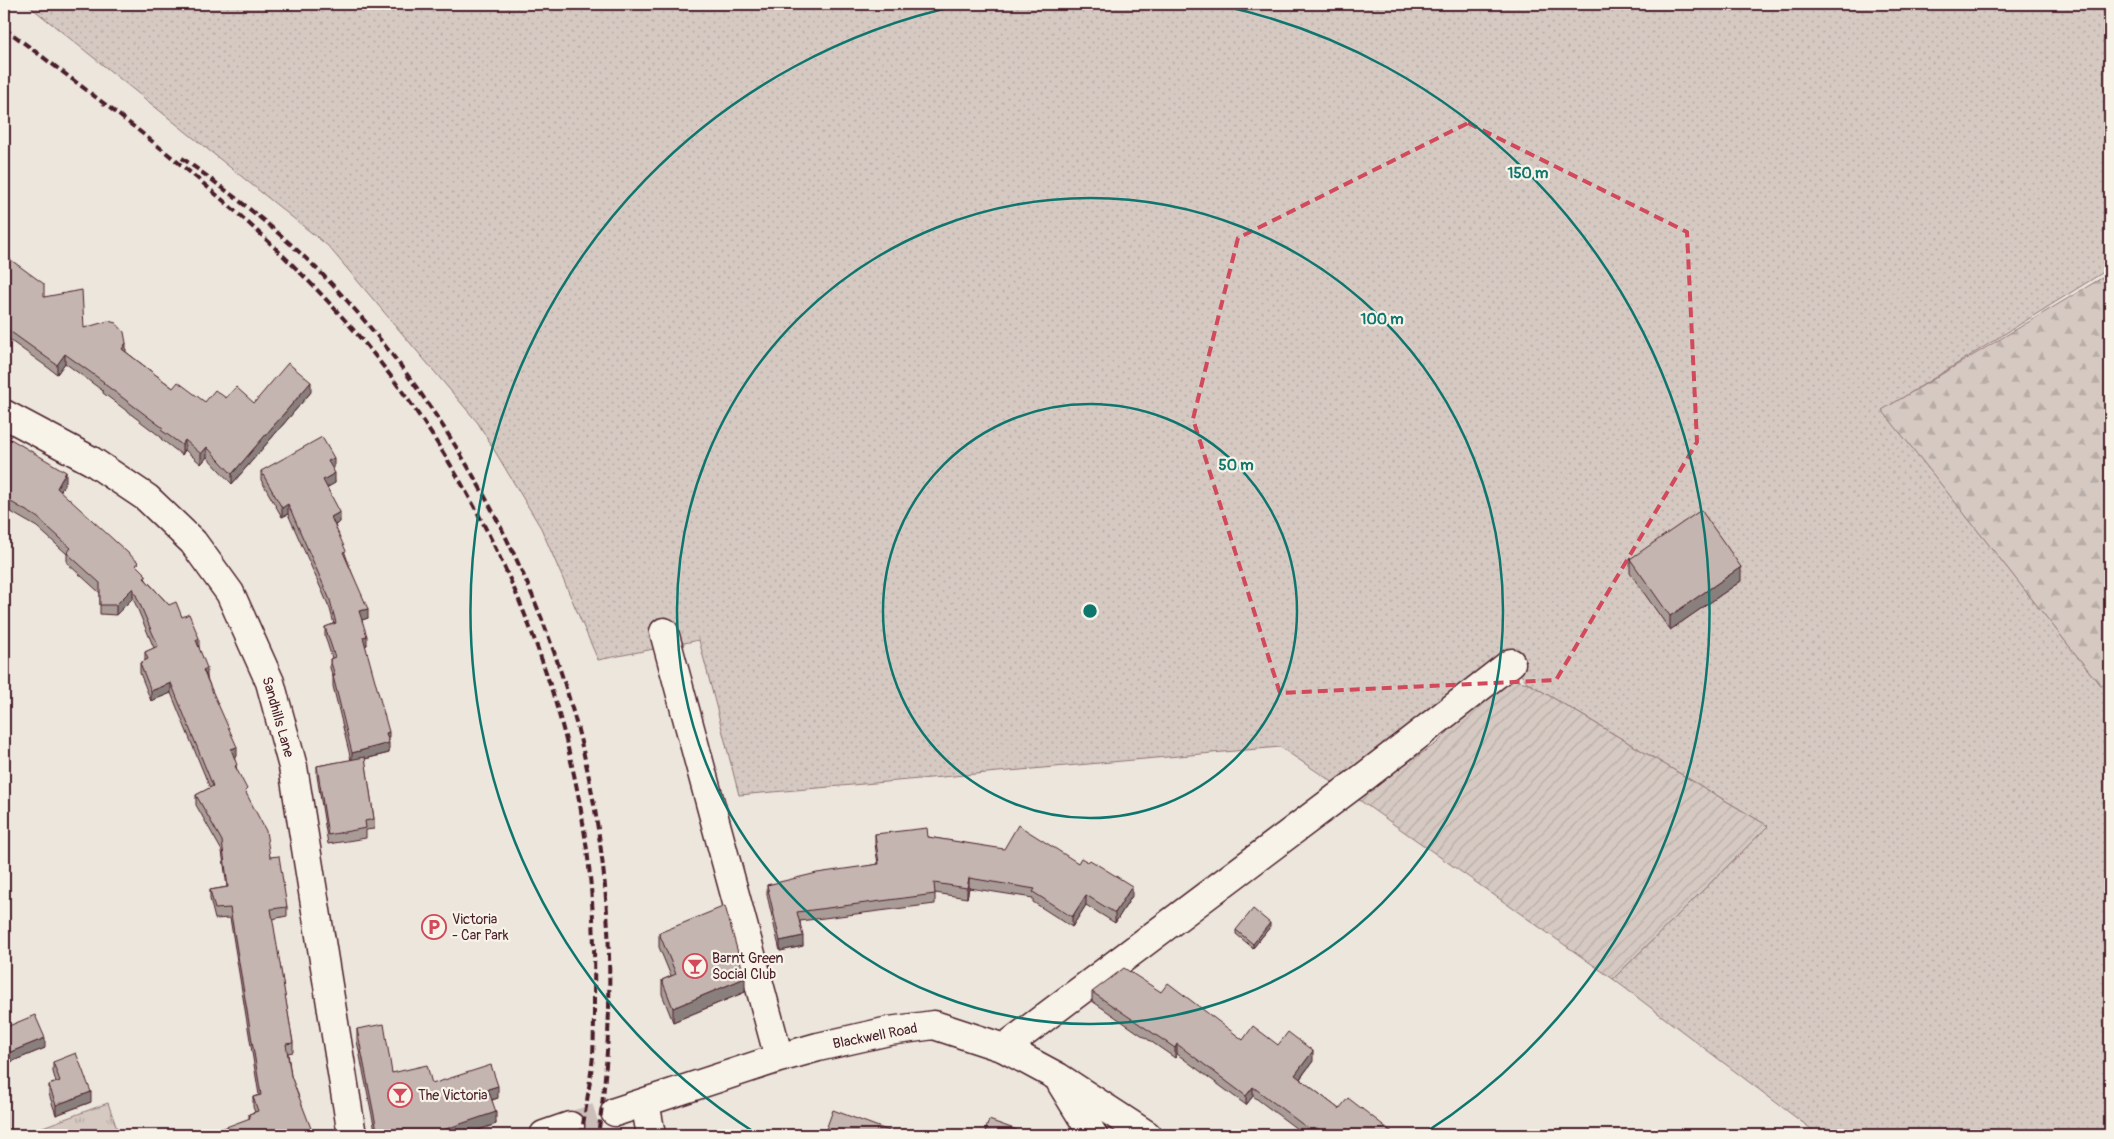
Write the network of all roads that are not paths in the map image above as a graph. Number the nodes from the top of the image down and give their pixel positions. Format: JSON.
{"nodes":[{"id":1,"x":4,"y":414,"type":"edge"},
{"id":2,"x":664,"y":632,"type":"dead end"},
{"id":3,"x":1511,"y":663,"type":"dead end"},
{"id":4,"x":1004,"y":1048,"type":"junction"},
{"id":5,"x":779,"y":1058,"type":"junction"},
{"id":6,"x":1058,"y":1077,"type":"junction"},
{"id":7,"x":645,"y":1102,"type":"junction"},
{"id":8,"x":615,"y":1112,"type":"tunnel mouth"},
{"id":9,"x":570,"y":1126,"type":"tunnel mouth"},
{"id":10,"x":352,"y":1135,"type":"edge"},
{"id":11,"x":544,"y":1135,"type":"edge"},
{"id":12,"x":651,"y":1135,"type":"edge"},
{"id":13,"x":1093,"y":1135,"type":"edge"},
{"id":14,"x":1147,"y":1135,"type":"edge"}],
"edges":[{"from":1,"to":10,"type":"street","name":"Sandhills Lane"},
{"from":2,"to":5,"type":"street"},
{"from":3,"to":4,"type":"street"},
{"from":4,"to":5,"type":"street","name":"Blackwell Road"},
{"from":4,"to":6,"type":"street","name":"Blackwell Road"},
{"from":5,"to":7,"type":"street","name":"Blackwell Road"},
{"from":6,"to":13,"type":"street"},
{"from":6,"to":14,"type":"street","name":"Blackwell Road"},
{"from":7,"to":8,"type":"street","name":"Blackwell Road"},
{"from":7,"to":12,"type":"street"},
{"from":9,"to":11,"type":"street"}]}
